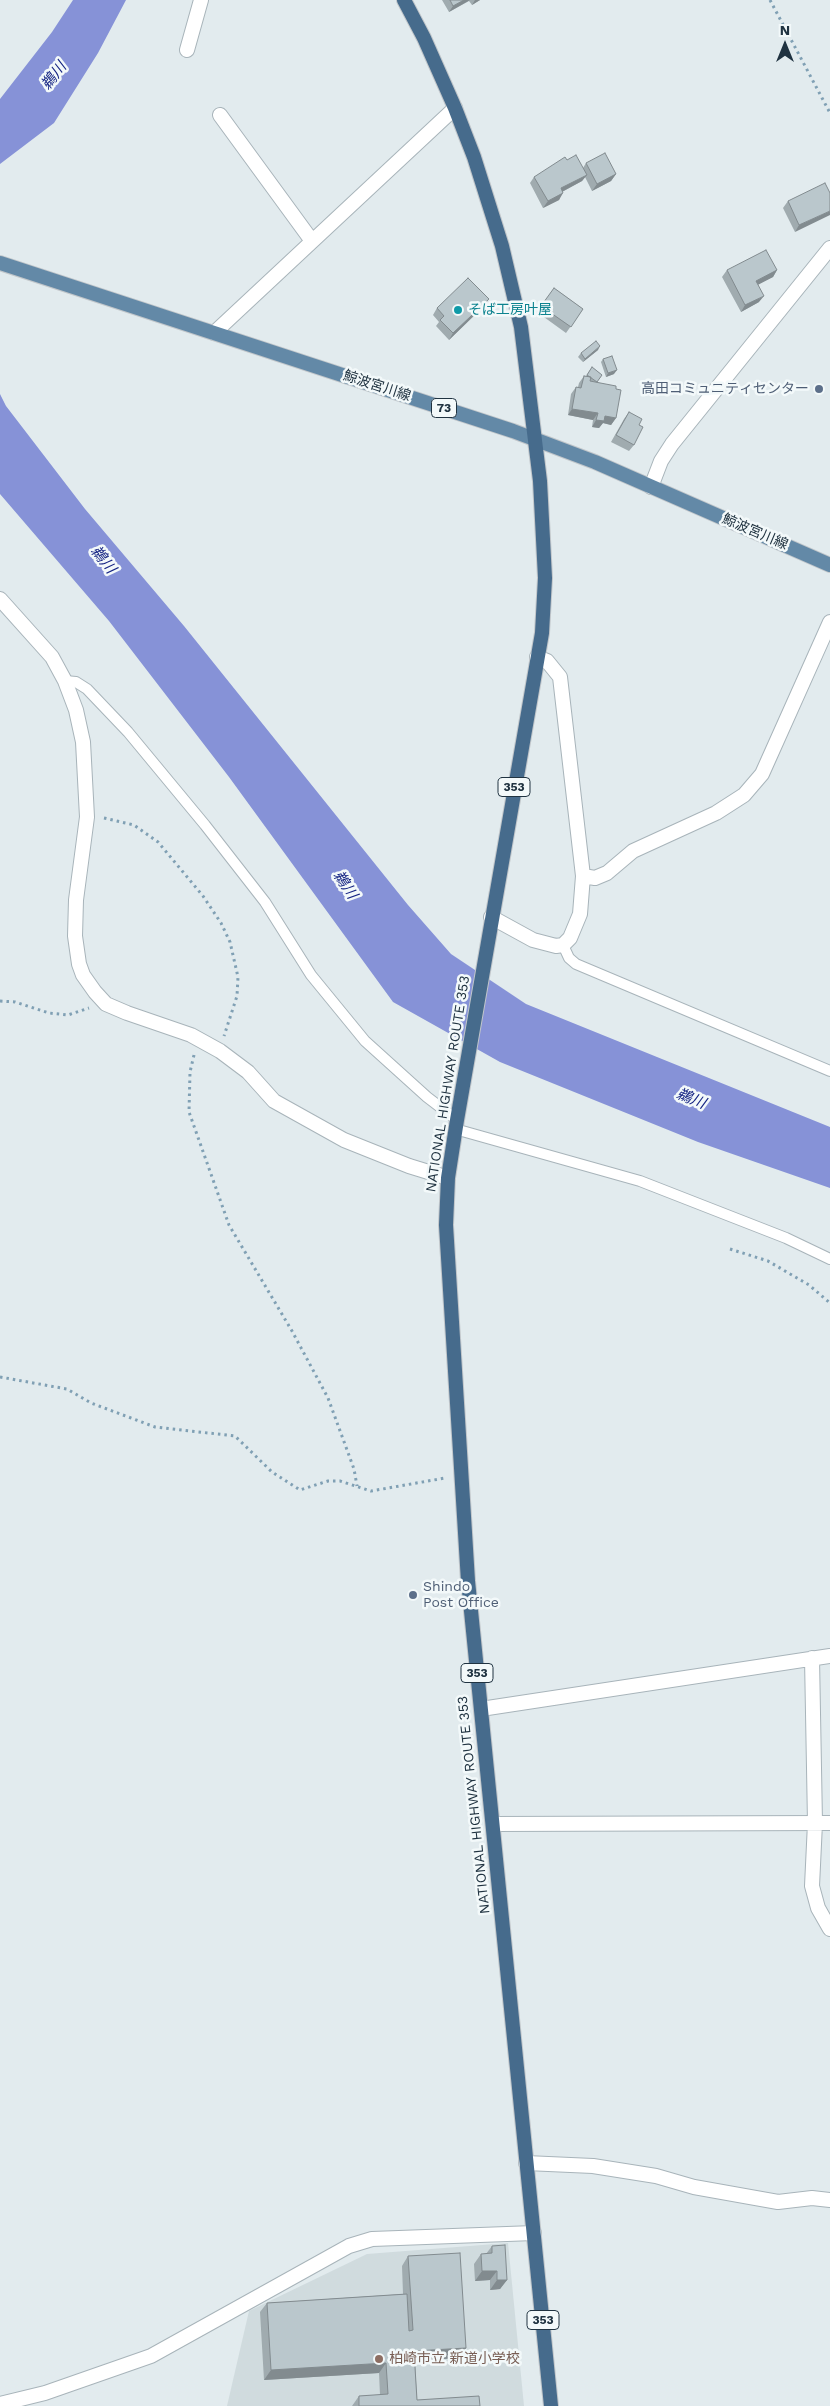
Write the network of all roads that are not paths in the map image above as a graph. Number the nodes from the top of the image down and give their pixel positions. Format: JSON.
{"nodes":[{"id":1,"x":200,"y":0,"type":"edge"},
{"id":2,"x":404,"y":0,"type":"edge"},
{"id":3,"x":187,"y":50,"type":"dead end"},
{"id":4,"x":455,"y":108,"type":"junction"},
{"id":5,"x":220,"y":115,"type":"dead end"},
{"id":6,"x":312,"y":241,"type":"junction"},
{"id":7,"x":830,"y":248,"type":"edge"},
{"id":8,"x":0,"y":263,"type":"edge"},
{"id":9,"x":214,"y":333,"type":"junction"},
{"id":10,"x":536,"y":439,"type":"junction"},
{"id":11,"x":651,"y":487,"type":"junction"},
{"id":12,"x":830,"y":565,"type":"edge"},
{"id":13,"x":0,"y":599,"type":"edge"},
{"id":14,"x":830,"y":622,"type":"edge"},
{"id":15,"x":537,"y":657,"type":"junction"},
{"id":16,"x":65,"y":681,"type":"junction"},
{"id":17,"x":583,"y":876,"type":"junction"},
{"id":18,"x":490,"y":923,"type":"junction"},
{"id":19,"x":563,"y":945,"type":"junction"},
{"id":20,"x":830,"y":1071,"type":"edge"},
{"id":21,"x":457,"y":1120,"type":"junction"},
{"id":22,"x":448,"y":1178,"type":"junction"},
{"id":23,"x":830,"y":1259,"type":"edge"},
{"id":24,"x":830,"y":1656,"type":"edge"},
{"id":25,"x":812,"y":1658,"type":"junction"},
{"id":26,"x":481,"y":1709,"type":"junction"},
{"id":27,"x":830,"y":1822,"type":"edge"},
{"id":28,"x":815,"y":1823,"type":"junction"},
{"id":29,"x":493,"y":1824,"type":"junction"},
{"id":30,"x":830,"y":1929,"type":"edge"},
{"id":31,"x":526,"y":2163,"type":"junction"},
{"id":32,"x":829,"y":2196,"type":"edge"},
{"id":33,"x":534,"y":2233,"type":"junction"},
{"id":34,"x":0,"y":2404,"type":"edge"},
{"id":35,"x":552,"y":2406,"type":"edge"}],
"edges":[{"from":1,"to":3,"type":"street"},
{"from":2,"to":4,"type":"highway","name":"NATIONAL HIGHWAY ROUTE 353","number":"353"},
{"from":4,"to":6,"type":"street"},
{"from":4,"to":10,"type":"highway","name":"NATIONAL HIGHWAY ROUTE 353","number":"353"},
{"from":5,"to":6,"type":"street"},
{"from":6,"to":9,"type":"street"},
{"from":7,"to":11,"type":"street"},
{"from":8,"to":9,"type":"main road","name":"鯨波宮川線","number":"73"},
{"from":9,"to":10,"type":"main road","name":"鯨波宮川線","number":"73"},
{"from":10,"to":11,"type":"main road","name":"鯨波宮川線","number":"73"},
{"from":10,"to":15,"type":"highway","name":"NATIONAL HIGHWAY ROUTE 353","number":"353"},
{"from":11,"to":12,"type":"main road","name":"鯨波宮川線","number":"73"},
{"from":13,"to":16,"type":"street"},
{"from":14,"to":17,"type":"street"},
{"from":15,"to":17,"type":"street"},
{"from":15,"to":18,"type":"highway","name":"NATIONAL HIGHWAY ROUTE 353","number":"353"},
{"from":16,"to":21,"type":"lane"},
{"from":16,"to":22,"type":"street"},
{"from":17,"to":19,"type":"street"},
{"from":18,"to":19,"type":"street"},
{"from":18,"to":21,"type":"highway","name":"NATIONAL HIGHWAY ROUTE 353","number":"353"},
{"from":19,"to":20,"type":"lane"},
{"from":21,"to":22,"type":"highway","name":"NATIONAL HIGHWAY ROUTE 353","number":"353"},
{"from":21,"to":23,"type":"lane"},
{"from":22,"to":26,"type":"highway","name":"NATIONAL HIGHWAY ROUTE 353","number":"353"},
{"from":24,"to":25,"type":"street"},
{"from":25,"to":26,"type":"street"},
{"from":25,"to":28,"type":"street"},
{"from":26,"to":29,"type":"highway","name":"NATIONAL HIGHWAY ROUTE 353","number":"353"},
{"from":27,"to":28,"type":"street"},
{"from":28,"to":29,"type":"street"},
{"from":28,"to":30,"type":"street"},
{"from":29,"to":31,"type":"highway","name":"NATIONAL HIGHWAY ROUTE 353","number":"353"},
{"from":31,"to":32,"type":"street"},
{"from":31,"to":33,"type":"highway","name":"NATIONAL HIGHWAY ROUTE 353","number":"353"},
{"from":33,"to":34,"type":"street"},
{"from":33,"to":35,"type":"highway","name":"NATIONAL HIGHWAY ROUTE 353","number":"353"}]}
